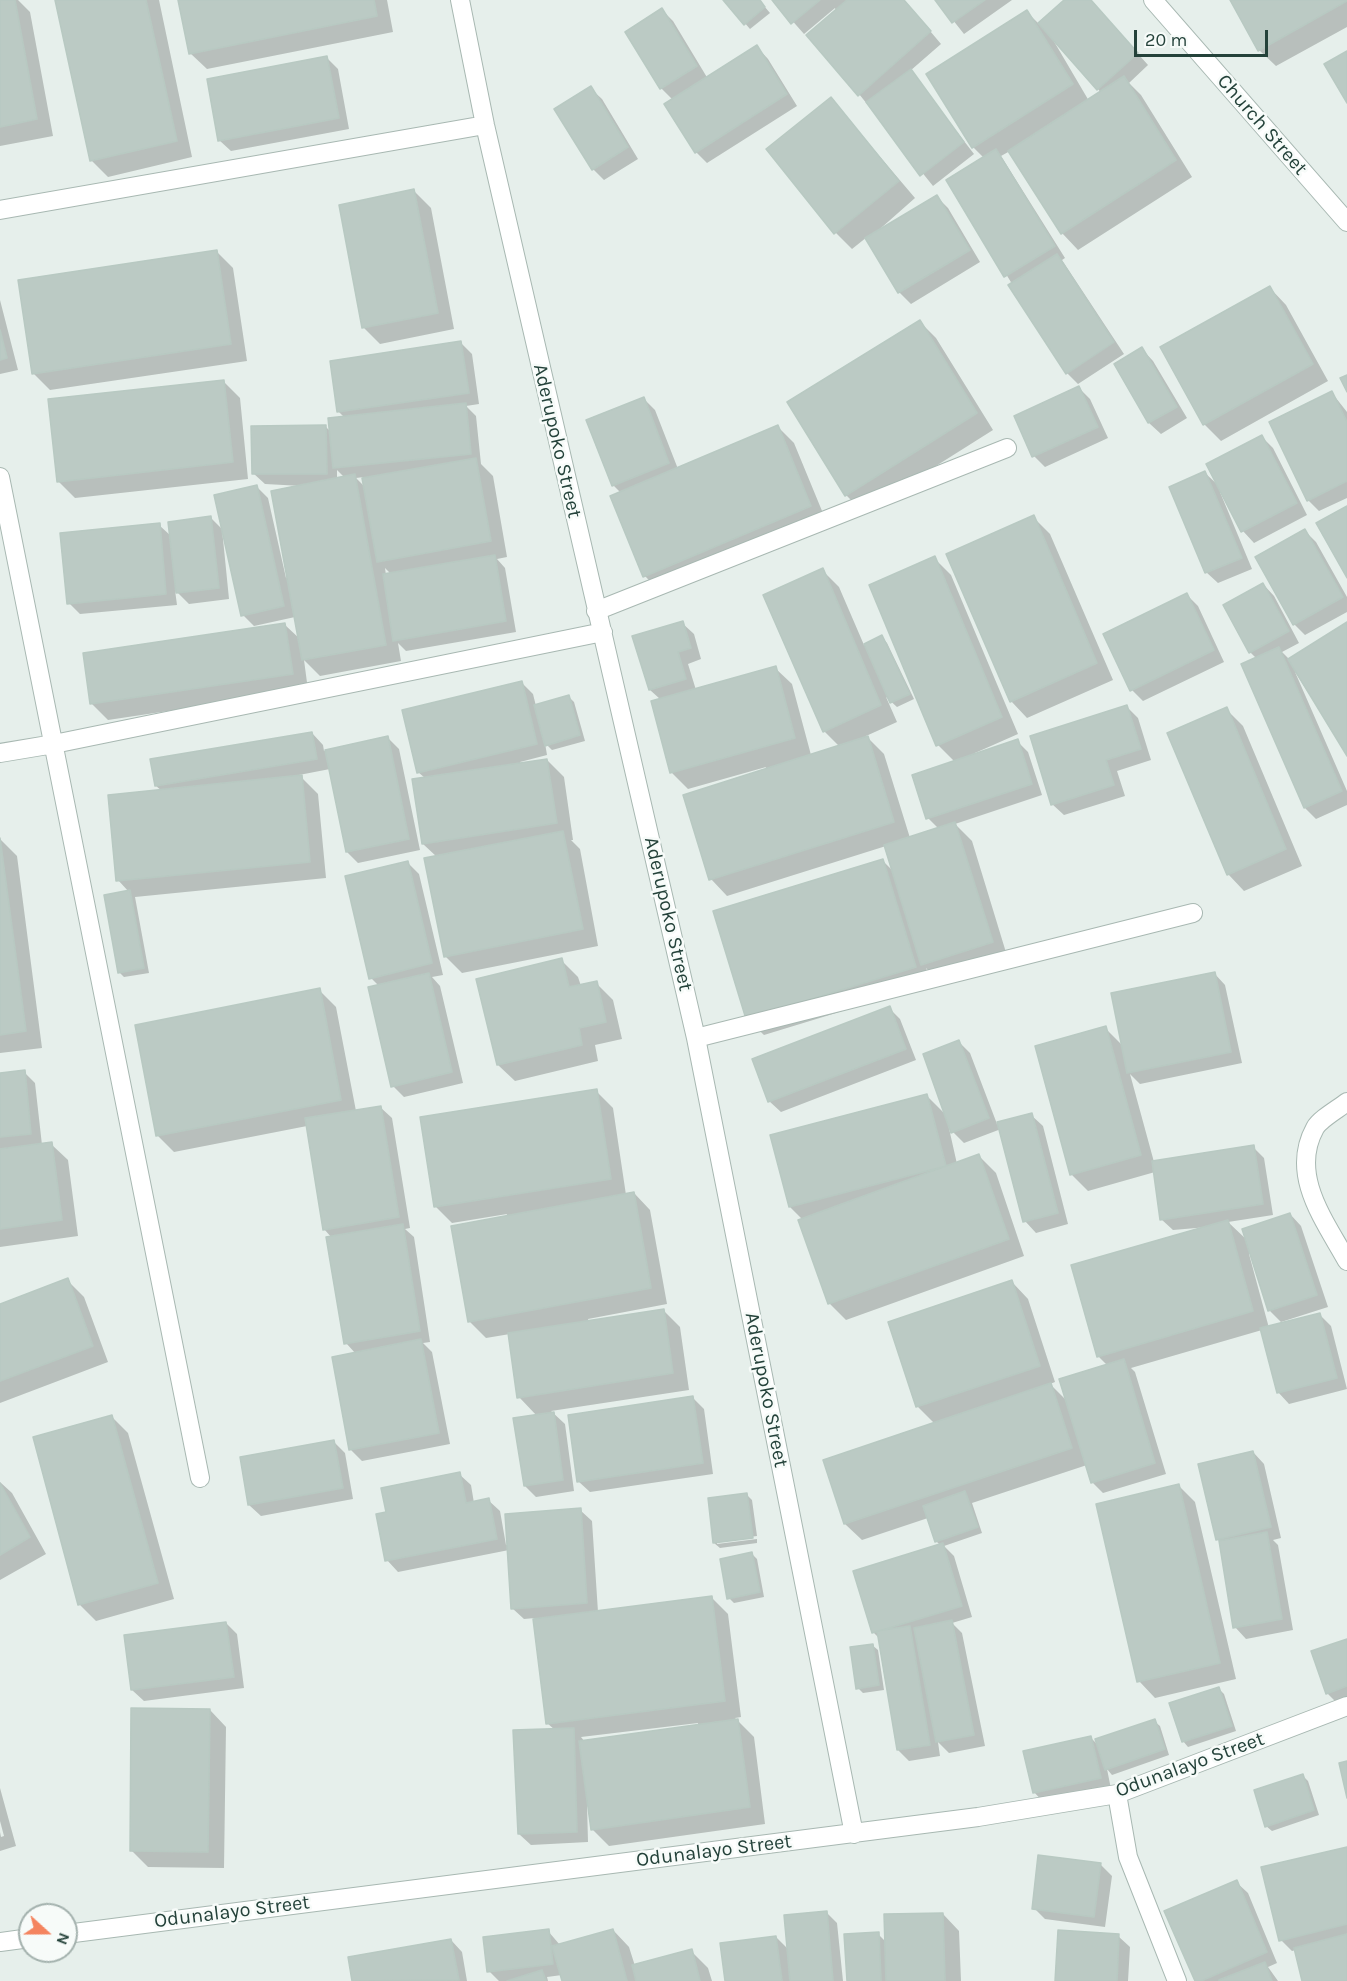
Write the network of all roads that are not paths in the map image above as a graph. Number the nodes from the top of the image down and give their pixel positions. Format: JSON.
{"nodes":[{"id":1,"x":460,"y":0,"type":"edge"},
{"id":2,"x":1153,"y":0,"type":"edge"},
{"id":3,"x":485,"y":125,"type":"junction"},
{"id":4,"x":0,"y":210,"type":"edge"},
{"id":5,"x":1347,"y":222,"type":"edge"},
{"id":6,"x":1007,"y":448,"type":"dead end"},
{"id":7,"x":0,"y":477,"type":"edge"},
{"id":8,"x":596,"y":611,"type":"junction"},
{"id":9,"x":603,"y":632,"type":"junction"},
{"id":10,"x":54,"y":744,"type":"junction"},
{"id":11,"x":0,"y":753,"type":"edge"},
{"id":12,"x":1193,"y":913,"type":"dead end"},
{"id":13,"x":696,"y":1038,"type":"junction"},
{"id":14,"x":1347,"y":1102,"type":"edge"},
{"id":15,"x":1347,"y":1261,"type":"edge"},
{"id":16,"x":201,"y":1478,"type":"dead end"},
{"id":17,"x":1347,"y":1706,"type":"edge"},
{"id":18,"x":1117,"y":1794,"type":"junction"},
{"id":19,"x":854,"y":1834,"type":"junction"},
{"id":20,"x":78,"y":1932,"type":"edge"},
{"id":21,"x":18,"y":1940,"type":"edge"},
{"id":22,"x":0,"y":1942,"type":"edge"},
{"id":23,"x":1177,"y":1981,"type":"edge"}],
"edges":[{"from":1,"to":3,"type":"street","name":"Aderupoko Street"},
{"from":2,"to":5,"type":"street","name":"Church Street"},
{"from":3,"to":4,"type":"street"},
{"from":3,"to":8,"type":"street","name":"Aderupoko Street"},
{"from":6,"to":8,"type":"street"},
{"from":7,"to":10,"type":"street"},
{"from":8,"to":9,"type":"street","name":"Aderupoko Street"},
{"from":9,"to":10,"type":"street"},
{"from":9,"to":13,"type":"street","name":"Aderupoko Street"},
{"from":10,"to":11,"type":"street"},
{"from":10,"to":16,"type":"street"},
{"from":12,"to":13,"type":"street"},
{"from":13,"to":19,"type":"street","name":"Aderupoko Street"},
{"from":14,"to":15,"type":"street"},
{"from":17,"to":18,"type":"street","name":"Odunalayo Street"},
{"from":18,"to":19,"type":"street","name":"Odunalayo Street"},
{"from":18,"to":23,"type":"street"},
{"from":19,"to":20,"type":"street","name":"Odunalayo Street"},
{"from":21,"to":22,"type":"street"}]}
